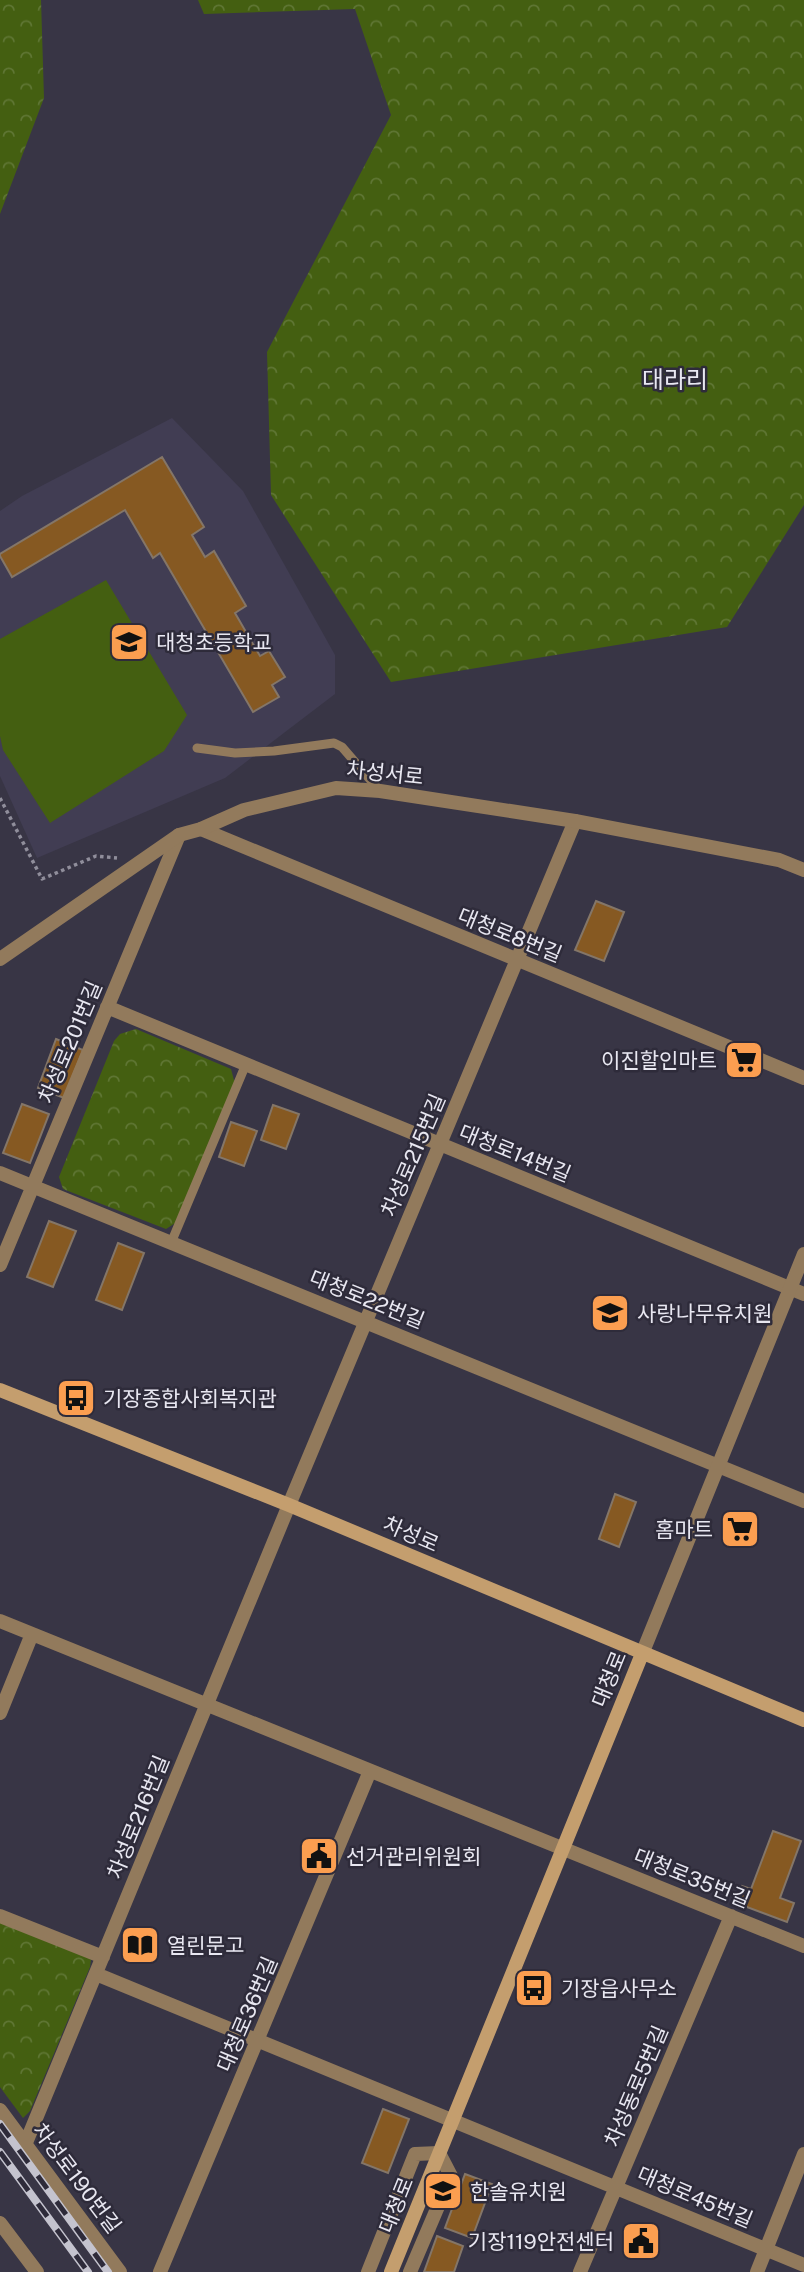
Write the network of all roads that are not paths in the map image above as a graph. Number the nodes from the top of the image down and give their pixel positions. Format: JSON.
{"nodes":[{"id":1,"x":197,"y":748,"type":"dead end"},
{"id":2,"x":380,"y":791,"type":"junction"},
{"id":3,"x":575,"y":821,"type":"junction"},
{"id":4,"x":201,"y":829,"type":"junction"},
{"id":5,"x":179,"y":835,"type":"junction"},
{"id":6,"x":804,"y":870,"type":"edge"},
{"id":7,"x":0,"y":959,"type":"edge"},
{"id":8,"x":517,"y":960,"type":"junction"},
{"id":9,"x":107,"y":1007,"type":"junction"},
{"id":10,"x":246,"y":1064,"type":"junction"},
{"id":11,"x":804,"y":1078,"type":"edge"},
{"id":12,"x":440,"y":1145,"type":"junction"},
{"id":13,"x":0,"y":1173,"type":"edge"},
{"id":14,"x":32,"y":1187,"type":"junction"},
{"id":15,"x":172,"y":1242,"type":"junction"},
{"id":16,"x":804,"y":1254,"type":"edge"},
{"id":17,"x":0,"y":1265,"type":"edge"},
{"id":18,"x":790,"y":1288,"type":"junction"},
{"id":19,"x":804,"y":1294,"type":"edge"},
{"id":20,"x":366,"y":1321,"type":"junction"},
{"id":21,"x":0,"y":1390,"type":"edge"},
{"id":22,"x":717,"y":1465,"type":"junction"},
{"id":23,"x":804,"y":1501,"type":"edge"},
{"id":24,"x":289,"y":1506,"type":"junction"},
{"id":25,"x":0,"y":1620,"type":"edge"},
{"id":26,"x":32,"y":1634,"type":"junction"},
{"id":27,"x":642,"y":1654,"type":"junction"},
{"id":28,"x":207,"y":1705,"type":"junction"},
{"id":29,"x":0,"y":1713,"type":"edge"},
{"id":30,"x":804,"y":1720,"type":"edge"},
{"id":31,"x":370,"y":1771,"type":"junction"},
{"id":32,"x":563,"y":1848,"type":"junction"},
{"id":33,"x":0,"y":1916,"type":"edge"},
{"id":34,"x":731,"y":1916,"type":"junction"},
{"id":35,"x":804,"y":1946,"type":"edge"},
{"id":36,"x":103,"y":1957,"type":"junction"},
{"id":37,"x":96,"y":1974,"type":"junction"},
{"id":38,"x":258,"y":2040,"type":"junction"},
{"id":39,"x":0,"y":2110,"type":"edge"},
{"id":40,"x":453,"y":2120,"type":"junction"},
{"id":41,"x":26,"y":2145,"type":"junction"},
{"id":42,"x":439,"y":2153,"type":"junction"},
{"id":43,"x":804,"y":2154,"type":"edge"},
{"id":44,"x":616,"y":2187,"type":"junction"},
{"id":45,"x":0,"y":2223,"type":"edge"},
{"id":46,"x":766,"y":2249,"type":"junction"},
{"id":47,"x":804,"y":2265,"type":"edge"},
{"id":48,"x":392,"y":2269,"type":"edge"},
{"id":49,"x":37,"y":2272,"type":"edge"},
{"id":50,"x":120,"y":2272,"type":"edge"},
{"id":51,"x":160,"y":2272,"type":"edge"},
{"id":52,"x":368,"y":2272,"type":"edge"},
{"id":53,"x":410,"y":2272,"type":"edge"},
{"id":54,"x":580,"y":2272,"type":"edge"},
{"id":55,"x":757,"y":2272,"type":"edge"}],
"edges":[{"from":1,"to":2,"type":"lane"},
{"from":2,"to":3,"type":"street","name":"차성서로"},
{"from":2,"to":4,"type":"street","name":"차성서로"},
{"from":3,"to":6,"type":"street","name":"차성서로"},
{"from":3,"to":8,"type":"street","name":"차성로215번길"},
{"from":4,"to":5,"type":"street","name":"차성서로"},
{"from":4,"to":8,"type":"street","name":"대청로8번길"},
{"from":5,"to":7,"type":"street","name":"차성서로"},
{"from":5,"to":9,"type":"street","name":"차성로201번길"},
{"from":8,"to":11,"type":"street","name":"대청로8번길"},
{"from":8,"to":12,"type":"street","name":"차성로215번길"},
{"from":9,"to":10,"type":"street","name":"대청로14번길"},
{"from":9,"to":14,"type":"street","name":"차성로201번길"},
{"from":10,"to":12,"type":"street","name":"대청로14번길"},
{"from":10,"to":15,"type":"lane"},
{"from":12,"to":18,"type":"street","name":"대청로14번길"},
{"from":12,"to":20,"type":"street","name":"차성로215번길"},
{"from":13,"to":14,"type":"street","name":"대청로22번길"},
{"from":14,"to":15,"type":"street","name":"대청로22번길"},
{"from":14,"to":17,"type":"street","name":"차성로201번길"},
{"from":15,"to":20,"type":"street","name":"대청로22번길"},
{"from":16,"to":18,"type":"street","name":"대청로"},
{"from":18,"to":19,"type":"street","name":"대청로14번길"},
{"from":18,"to":22,"type":"street","name":"대청로"},
{"from":20,"to":22,"type":"street","name":"대청로22번길"},
{"from":20,"to":24,"type":"street","name":"차성로215번길"},
{"from":21,"to":24,"type":"main road","name":"차성로"},
{"from":22,"to":23,"type":"street","name":"대청로22번길"},
{"from":22,"to":27,"type":"street","name":"대청로"},
{"from":24,"to":27,"type":"main road","name":"차성로"},
{"from":24,"to":28,"type":"street","name":"차성로216번길"},
{"from":25,"to":26,"type":"street"},
{"from":26,"to":28,"type":"street"},
{"from":26,"to":29,"type":"street"},
{"from":27,"to":30,"type":"main road","name":"차성로"},
{"from":27,"to":32,"type":"main road","name":"대청로"},
{"from":28,"to":31,"type":"street"},
{"from":28,"to":36,"type":"street","name":"차성로216번길"},
{"from":31,"to":32,"type":"street"},
{"from":31,"to":38,"type":"street","name":"대청로36번길"},
{"from":32,"to":34,"type":"street","name":"대청로35번길"},
{"from":32,"to":40,"type":"main road","name":"대청로"},
{"from":33,"to":36,"type":"street"},
{"from":34,"to":35,"type":"street","name":"대청로35번길"},
{"from":34,"to":44,"type":"street","name":"차성동로5번길"},
{"from":36,"to":37,"type":"street","name":"차성로216번길"},
{"from":37,"to":38,"type":"street"},
{"from":37,"to":41,"type":"street","name":"차성로216번길"},
{"from":38,"to":40,"type":"street"},
{"from":38,"to":51,"type":"street","name":"대청로36번길"},
{"from":39,"to":41,"type":"street","name":"차성로190번길"},
{"from":40,"to":42,"type":"main road","name":"대청로"},
{"from":40,"to":44,"type":"street","name":"대청로45번길"},
{"from":41,"to":50,"type":"street","name":"차성로190번길"},
{"from":42,"to":48,"type":"main road","name":"대청로"},
{"from":42,"to":52,"type":"street"},
{"from":42,"to":53,"type":"street"},
{"from":43,"to":46,"type":"street"},
{"from":44,"to":46,"type":"street","name":"대청로45번길"},
{"from":44,"to":54,"type":"street","name":"차성동로5번길"},
{"from":45,"to":49,"type":"street"},
{"from":46,"to":47,"type":"street","name":"대청로45번길"},
{"from":46,"to":55,"type":"street"}]}
